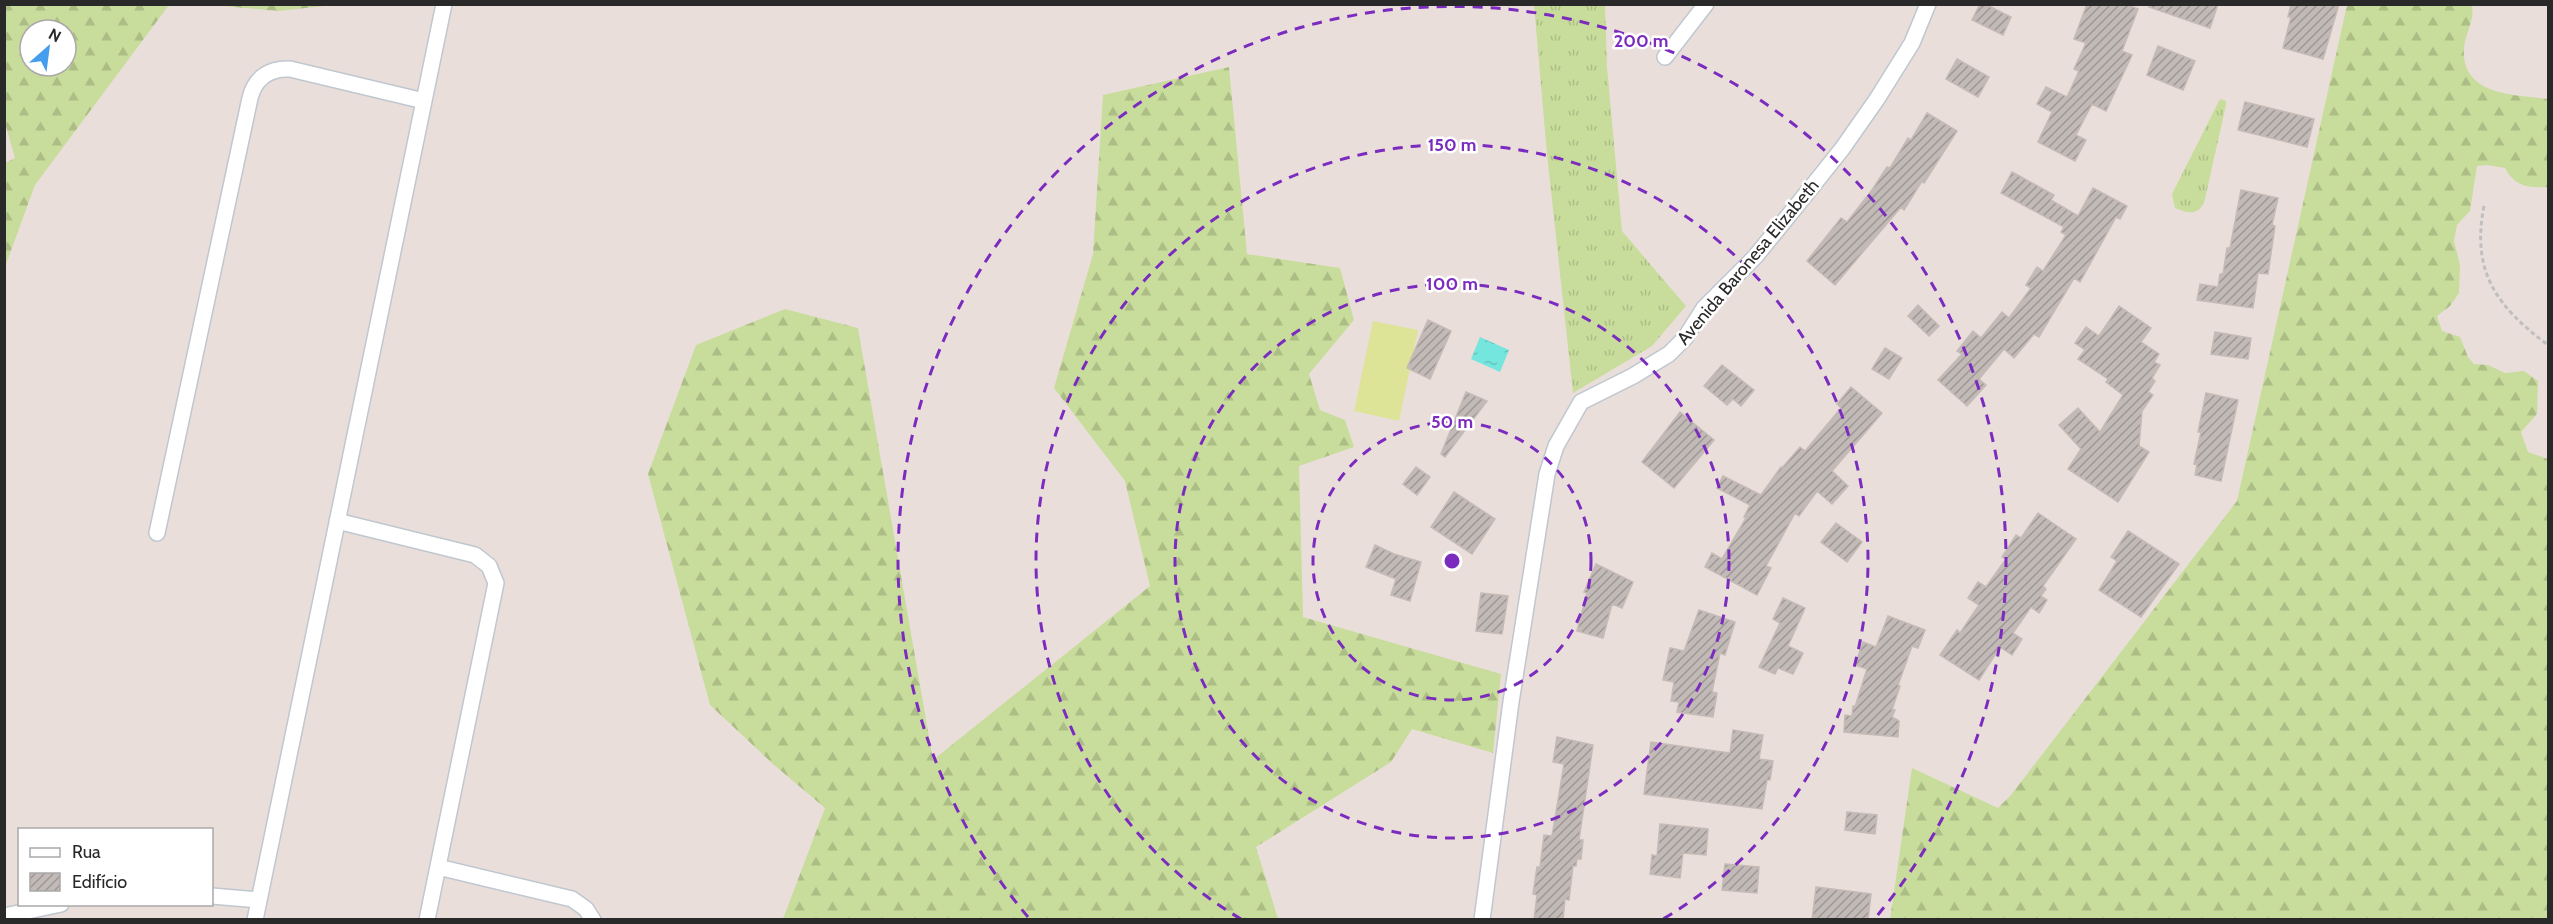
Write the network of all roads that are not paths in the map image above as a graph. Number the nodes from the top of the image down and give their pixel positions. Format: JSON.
{"nodes":[{"id":1,"x":444,"y":4,"type":"edge"},
{"id":2,"x":1706,"y":4,"type":"edge"},
{"id":3,"x":1928,"y":4,"type":"edge"},
{"id":4,"x":1665,"y":57,"type":"dead end"},
{"id":5,"x":424,"y":101,"type":"junction"},
{"id":6,"x":337,"y":521,"type":"junction"},
{"id":7,"x":157,"y":533,"type":"dead end"},
{"id":8,"x":438,"y":867,"type":"junction"},
{"id":9,"x":213,"y":896,"type":"edge"},
{"id":10,"x":259,"y":900,"type":"junction"},
{"id":11,"x":52,"y":906,"type":"edge"},
{"id":12,"x":4,"y":916,"type":"edge"},
{"id":13,"x":255,"y":920,"type":"edge"},
{"id":14,"x":427,"y":920,"type":"edge"},
{"id":15,"x":593,"y":920,"type":"edge"},
{"id":16,"x":1482,"y":920,"type":"edge"}],
"edges":[{"from":1,"to":5,"type":"street"},
{"from":2,"to":4,"type":"street"},
{"from":3,"to":16,"type":"street","name":"Avenida Baronesa Elizabeth"},
{"from":5,"to":6,"type":"street"},
{"from":5,"to":7,"type":"street"},
{"from":6,"to":8,"type":"street"},
{"from":6,"to":10,"type":"street"},
{"from":8,"to":14,"type":"street"},
{"from":8,"to":15,"type":"street"},
{"from":9,"to":10,"type":"street"},
{"from":10,"to":13,"type":"street"},
{"from":11,"to":12,"type":"street"}]}
